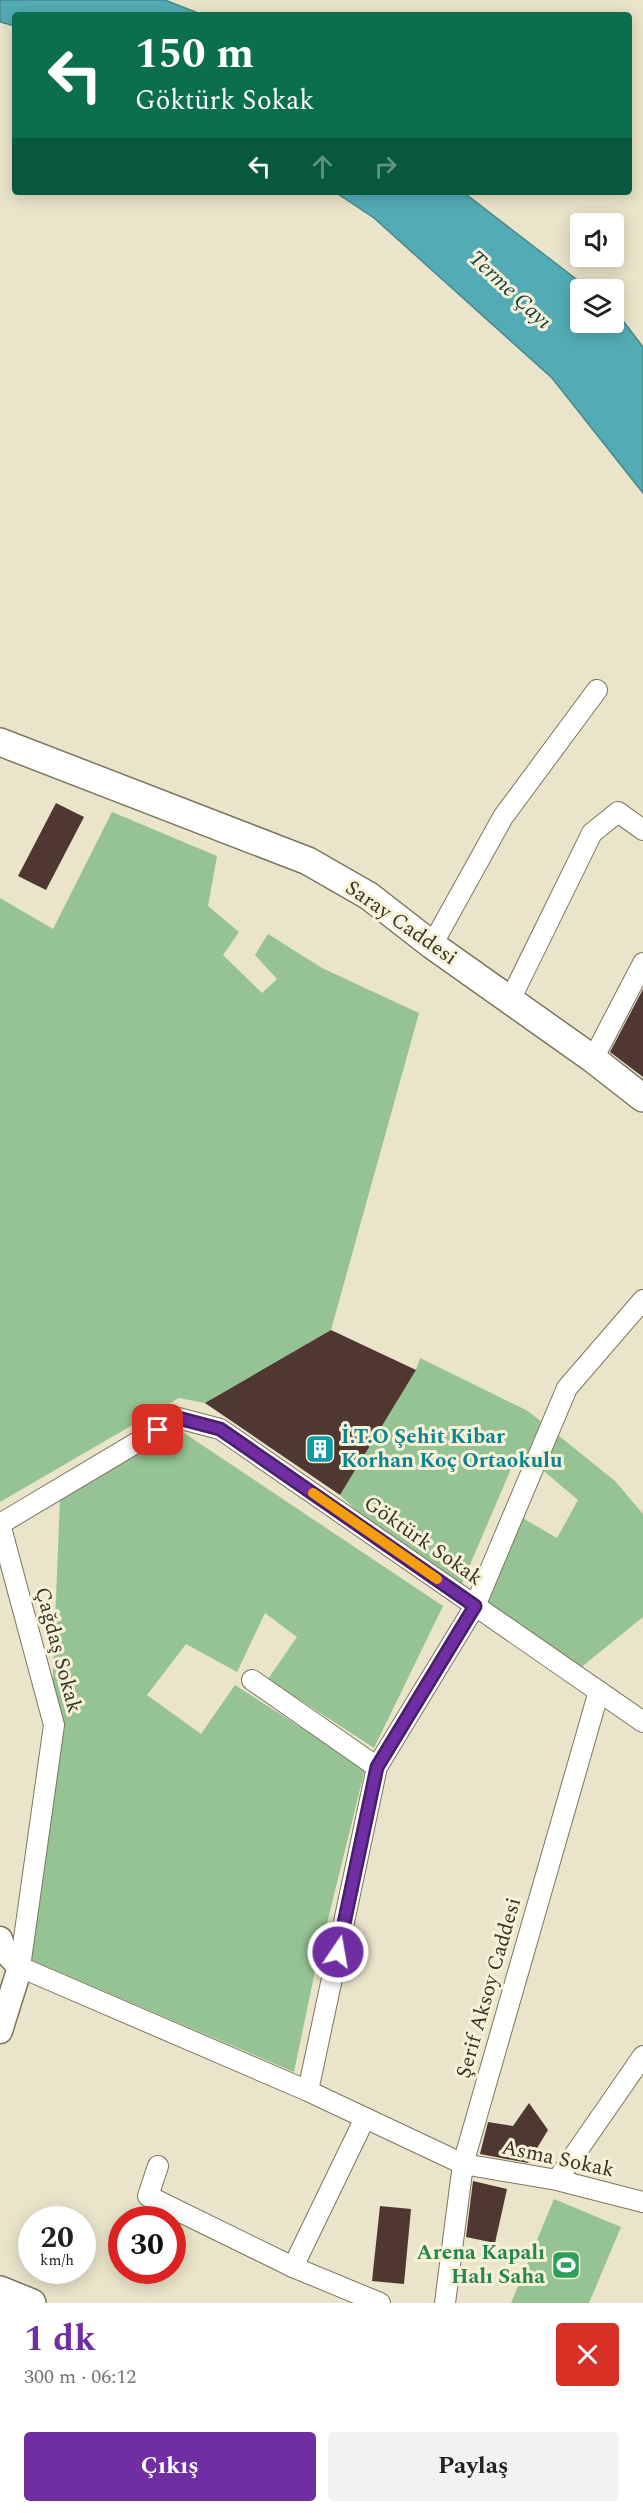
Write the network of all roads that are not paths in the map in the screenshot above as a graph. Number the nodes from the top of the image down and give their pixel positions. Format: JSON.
{"nodes":[{"id":1,"x":597,"y":690,"type":"dead end"},
{"id":2,"x":0,"y":742,"type":"edge"},
{"id":3,"x":643,"y":830,"type":"edge"},
{"id":4,"x":432,"y":945,"type":"junction"},
{"id":5,"x":643,"y":963,"type":"edge"},
{"id":6,"x":510,"y":1000,"type":"junction"},
{"id":7,"x":593,"y":1059,"type":"junction"},
{"id":8,"x":643,"y":1098,"type":"edge"},
{"id":9,"x":643,"y":1300,"type":"edge"},
{"id":10,"x":0,"y":1524,"type":"edge"},
{"id":11,"x":475,"y":1606,"type":"junction"},
{"id":12,"x":252,"y":1680,"type":"dead end"},
{"id":13,"x":599,"y":1691,"type":"junction"},
{"id":14,"x":643,"y":1722,"type":"edge"},
{"id":15,"x":377,"y":1767,"type":"junction"},
{"id":16,"x":6,"y":1952,"type":"edge"},
{"id":17,"x":0,"y":2031,"type":"edge"},
{"id":18,"x":643,"y":2056,"type":"edge"},
{"id":19,"x":308,"y":2091,"type":"junction"},
{"id":20,"x":365,"y":2118,"type":"junction"},
{"id":21,"x":463,"y":2164,"type":"junction"},
{"id":22,"x":158,"y":2166,"type":"dead end"},
{"id":23,"x":557,"y":2180,"type":"junction"},
{"id":24,"x":643,"y":2202,"type":"edge"},
{"id":25,"x":293,"y":2267,"type":"junction"},
{"id":26,"x":0,"y":2290,"type":"edge"},
{"id":27,"x":32,"y":2303,"type":"edge"},
{"id":28,"x":380,"y":2303,"type":"edge"},
{"id":29,"x":445,"y":2303,"type":"edge"}],
"edges":[{"from":1,"to":4,"type":"street"},
{"from":2,"to":4,"type":"main road","name":"Saray Caddesi"},
{"from":3,"to":6,"type":"street"},
{"from":4,"to":6,"type":"main road","name":"Saray Caddesi"},
{"from":5,"to":7,"type":"street"},
{"from":6,"to":7,"type":"main road","name":"Saray Caddesi"},
{"from":7,"to":8,"type":"main road","name":"Saray Caddesi"},
{"from":9,"to":11,"type":"street"},
{"from":10,"to":11,"type":"street","name":"Göktürk Sokak"},
{"from":10,"to":16,"type":"street","name":"Çağdaş Sokak"},
{"from":11,"to":13,"type":"street","name":"Göktürk Sokak"},
{"from":11,"to":15,"type":"street"},
{"from":12,"to":15,"type":"street"},
{"from":13,"to":14,"type":"street","name":"Göktürk Sokak"},
{"from":13,"to":21,"type":"street","name":"Şerif Aksoy Caddesi"},
{"from":15,"to":19,"type":"street"},
{"from":16,"to":17,"type":"street"},
{"from":16,"to":19,"type":"street","name":"Asma Sokak"},
{"from":18,"to":23,"type":"street"},
{"from":19,"to":20,"type":"street","name":"Asma Sokak"},
{"from":20,"to":21,"type":"street","name":"Asma Sokak"},
{"from":20,"to":25,"type":"street"},
{"from":21,"to":23,"type":"street","name":"Asma Sokak"},
{"from":21,"to":29,"type":"street","name":"Şerif Aksoy Caddesi"},
{"from":22,"to":25,"type":"street"},
{"from":23,"to":24,"type":"street","name":"Asma Sokak"},
{"from":25,"to":28,"type":"street"},
{"from":26,"to":27,"type":"main road"}]}
